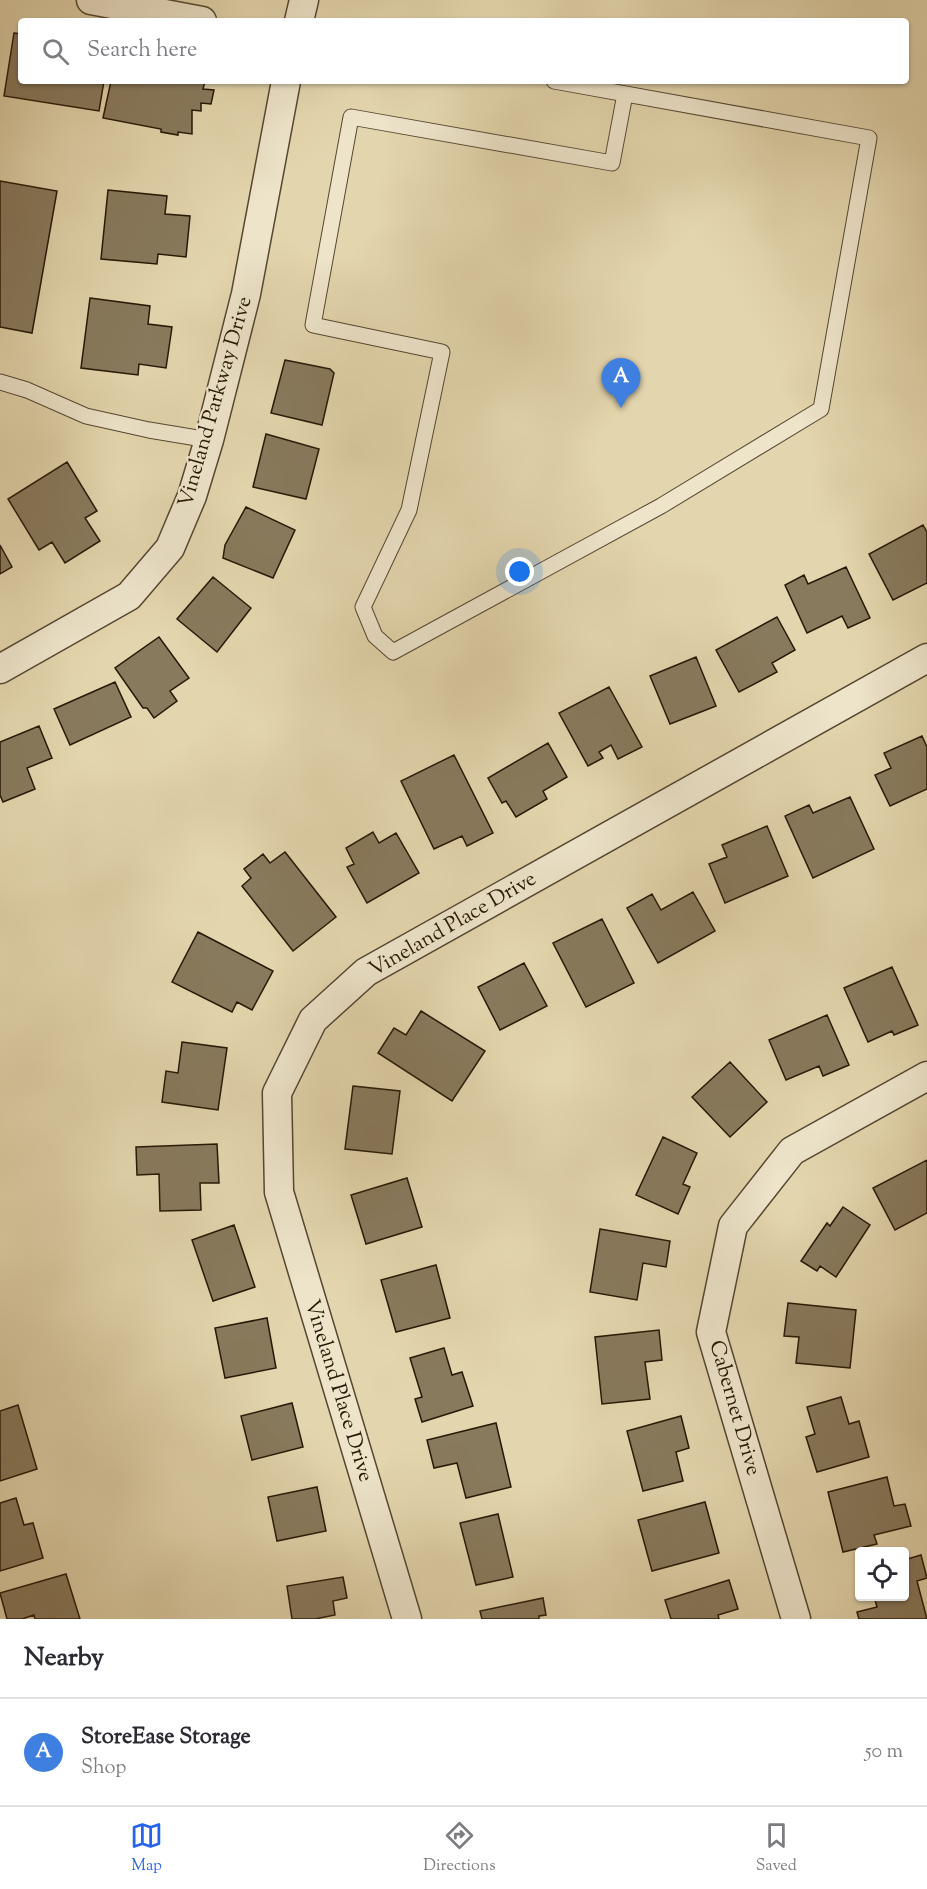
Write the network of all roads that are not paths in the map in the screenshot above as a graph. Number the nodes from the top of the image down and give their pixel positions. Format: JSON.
{"nodes":[{"id":1,"x":91,"y":0,"type":"edge"},
{"id":2,"x":304,"y":0,"type":"edge"},
{"id":3,"x":186,"y":18,"type":"edge"},
{"id":4,"x":300,"y":18,"type":"edge"},
{"id":5,"x":285,"y":84,"type":"edge"},
{"id":6,"x":570,"y":84,"type":"edge"},
{"id":7,"x":625,"y":94,"type":"junction"},
{"id":8,"x":0,"y":382,"type":"edge"},
{"id":9,"x":209,"y":440,"type":"junction"},
{"id":10,"x":927,"y":658,"type":"edge"},
{"id":11,"x":0,"y":669,"type":"edge"},
{"id":12,"x":927,"y":1076,"type":"edge"},
{"id":13,"x":407,"y":1619,"type":"edge"},
{"id":14,"x":796,"y":1619,"type":"edge"}],
"edges":[{"from":1,"to":3,"type":"street"},
{"from":2,"to":4,"type":"street"},
{"from":5,"to":9,"type":"street","name":"Vineland Parkway Drive"},
{"from":6,"to":7,"type":"lane"},
{"from":7,"to":7,"type":"lane"},
{"from":8,"to":9,"type":"lane"},
{"from":9,"to":11,"type":"street","name":"Vineland Parkway Drive"},
{"from":10,"to":13,"type":"street","name":"Vineland Place Drive"},
{"from":12,"to":14,"type":"street","name":"Cabernet Drive"}]}
